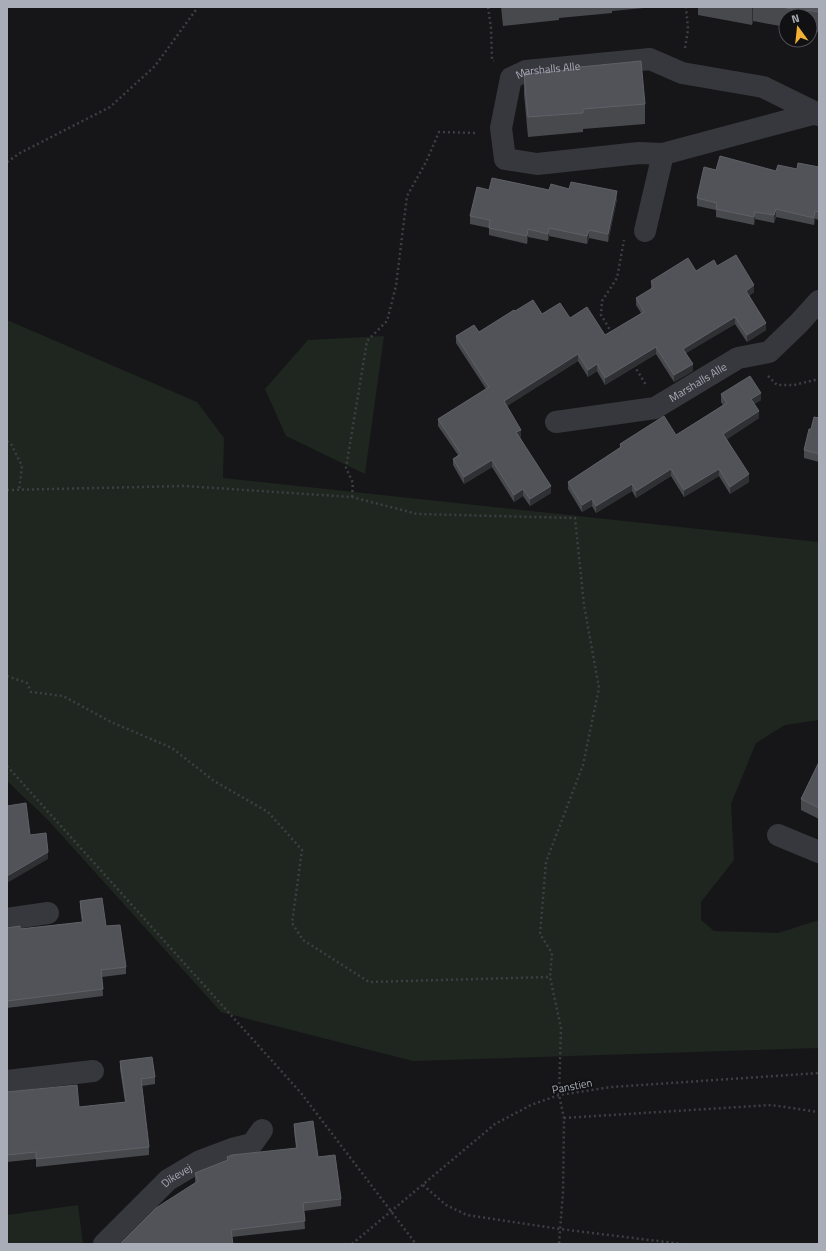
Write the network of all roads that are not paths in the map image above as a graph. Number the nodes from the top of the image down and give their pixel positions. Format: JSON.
{"nodes":[{"id":1,"x":818,"y":114,"type":"edge"},
{"id":2,"x":663,"y":154,"type":"junction"},
{"id":3,"x":645,"y":230,"type":"road end"},
{"id":4,"x":819,"y":301,"type":"edge"},
{"id":5,"x":556,"y":422,"type":"dead end"},
{"id":6,"x":778,"y":835,"type":"dead end"},
{"id":7,"x":819,"y":852,"type":"edge"},
{"id":8,"x":48,"y":913,"type":"dead end"},
{"id":9,"x":7,"y":919,"type":"edge"},
{"id":10,"x":93,"y":1071,"type":"dead end"},
{"id":11,"x":7,"y":1081,"type":"edge"},
{"id":12,"x":262,"y":1130,"type":"dead end"},
{"id":13,"x":104,"y":1244,"type":"edge"}],
"edges":[{"from":1,"to":2,"type":"street","name":"Marshalls Alle"},
{"from":1,"to":2,"type":"street","name":"Marshalls Alle"},
{"from":2,"to":3,"type":"street"},
{"from":4,"to":5,"type":"street","name":"Marshalls Alle"},
{"from":6,"to":7,"type":"street"},
{"from":8,"to":9,"type":"street"},
{"from":10,"to":11,"type":"street"},
{"from":12,"to":13,"type":"street","name":"Dikevej"}]}
